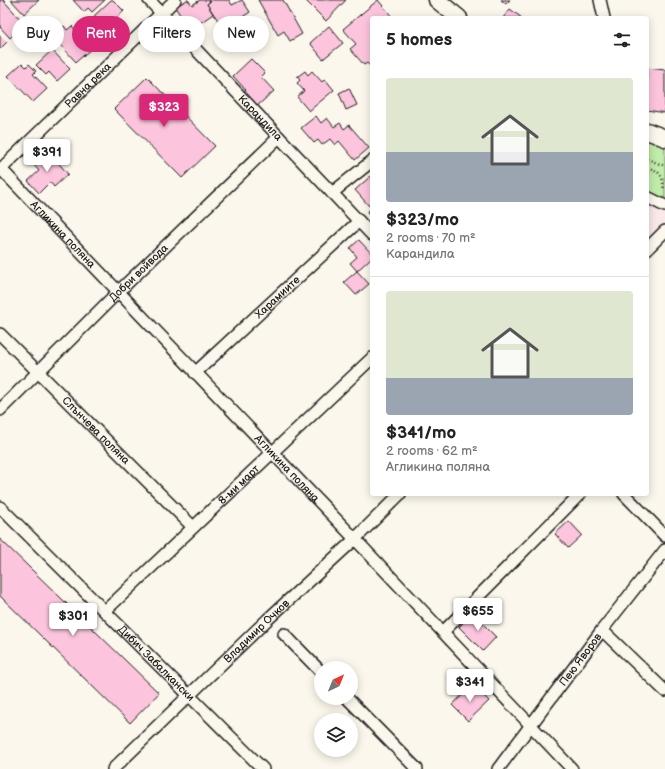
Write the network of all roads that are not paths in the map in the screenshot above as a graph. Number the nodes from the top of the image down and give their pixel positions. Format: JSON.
{"nodes":[{"id":1,"x":149,"y":0,"type":"edge"},
{"id":2,"x":175,"y":0,"type":"edge"},
{"id":3,"x":437,"y":0,"type":"edge"},
{"id":4,"x":600,"y":0,"type":"edge"},
{"id":5,"x":162,"y":14,"type":"junction"},
{"id":6,"x":457,"y":16,"type":"edge"},
{"id":7,"x":604,"y":16,"type":"edge"},
{"id":8,"x":649,"y":132,"type":"edge"},
{"id":9,"x":279,"y":137,"type":"junction"},
{"id":10,"x":665,"y":138,"type":"edge"},
{"id":11,"x":370,"y":163,"type":"edge"},
{"id":12,"x":1,"y":170,"type":"edge"},
{"id":13,"x":332,"y":193,"type":"junction"},
{"id":14,"x":651,"y":199,"type":"edge"},
{"id":15,"x":665,"y":206,"type":"edge"},
{"id":16,"x":359,"y":221,"type":"junction"},
{"id":17,"x":665,"y":231,"type":"edge"},
{"id":18,"x":370,"y":233,"type":"edge"},
{"id":19,"x":649,"y":247,"type":"edge"},
{"id":20,"x":118,"y":292,"type":"junction"},
{"id":21,"x":0,"y":334,"type":"edge"},
{"id":22,"x":370,"y":360,"type":"edge"},
{"id":23,"x":38,"y":372,"type":"junction"},
{"id":24,"x":195,"y":373,"type":"junction"},
{"id":25,"x":0,"y":410,"type":"edge"},
{"id":26,"x":273,"y":454,"type":"junction"},
{"id":27,"x":398,"y":496,"type":"edge"},
{"id":28,"x":578,"y":496,"type":"edge"},
{"id":29,"x":626,"y":496,"type":"edge"},
{"id":30,"x":0,"y":506,"type":"edge"},
{"id":31,"x":192,"y":527,"type":"junction"},
{"id":32,"x":665,"y":536,"type":"edge"},
{"id":33,"x":355,"y":539,"type":"junction"},
{"id":34,"x":665,"y":550,"type":"edge"},
{"id":35,"x":105,"y":611,"type":"junction"},
{"id":36,"x":602,"y":630,"type":"junction"},
{"id":37,"x":443,"y":632,"type":"junction"},
{"id":38,"x":284,"y":634,"type":"dead end"},
{"id":39,"x":314,"y":665,"type":"edge"},
{"id":40,"x":665,"y":691,"type":"edge"},
{"id":41,"x":190,"y":696,"type":"junction"},
{"id":42,"x":354,"y":705,"type":"edge"},
{"id":43,"x":531,"y":726,"type":"junction"},
{"id":44,"x":113,"y":769,"type":"edge"},
{"id":45,"x":263,"y":769,"type":"edge"},
{"id":46,"x":417,"y":769,"type":"edge"},
{"id":47,"x":498,"y":769,"type":"edge"},
{"id":48,"x":572,"y":769,"type":"edge"}],
"edges":[{"from":1,"to":5,"type":"street","name":"Карандила"},
{"from":2,"to":5,"type":"street","name":"Равна река"},
{"from":3,"to":6,"type":"street"},
{"from":4,"to":7,"type":"street"},
{"from":5,"to":9,"type":"street","name":"Карандила"},
{"from":5,"to":12,"type":"street","name":"Равна река"},
{"from":8,"to":10,"type":"street"},
{"from":9,"to":13,"type":"street","name":"Карандила"},
{"from":9,"to":20,"type":"street","name":"Добри войвода"},
{"from":11,"to":13,"type":"street"},
{"from":12,"to":20,"type":"street","name":"Агликина поляна"},
{"from":13,"to":16,"type":"street","name":"Карандила"},
{"from":14,"to":15,"type":"street"},
{"from":16,"to":18,"type":"street","name":"Карандила"},
{"from":16,"to":24,"type":"street","name":"Харамиите"},
{"from":17,"to":19,"type":"street"},
{"from":20,"to":23,"type":"street","name":"Добри войвода"},
{"from":20,"to":24,"type":"street","name":"Агликина поляна"},
{"from":21,"to":23,"type":"street","name":"Слънчева поляна"},
{"from":22,"to":26,"type":"street","name":"8-ми март"},
{"from":23,"to":25,"type":"street","name":"Добри войвода"},
{"from":23,"to":31,"type":"street","name":"Слънчева поляна"},
{"from":24,"to":26,"type":"street","name":"Агликина поляна"},
{"from":26,"to":31,"type":"street","name":"8-ми март"},
{"from":26,"to":33,"type":"street","name":"Агликина поляна"},
{"from":27,"to":33,"type":"street","name":"Владимир Очков"},
{"from":28,"to":37,"type":"street"},
{"from":29,"to":32,"type":"street"},
{"from":30,"to":35,"type":"street","name":"Дибич Забалкански"},
{"from":31,"to":35,"type":"street","name":"8-ми март"},
{"from":33,"to":37,"type":"street","name":"Агликина поляна"},
{"from":33,"to":41,"type":"street","name":"Владимир Очков"},
{"from":34,"to":36,"type":"street","name":"Пею Яворов"},
{"from":35,"to":41,"type":"street","name":"Дибич Забалкански"},
{"from":36,"to":40,"type":"street"},
{"from":36,"to":43,"type":"street","name":"Пею Яворов"},
{"from":37,"to":43,"type":"street","name":"Агликина поляна"},
{"from":38,"to":39,"type":"street"},
{"from":41,"to":44,"type":"street","name":"Владимир Очков"},
{"from":41,"to":45,"type":"street","name":"Дибич Забалкански"},
{"from":42,"to":46,"type":"street"},
{"from":43,"to":47,"type":"street","name":"Пею Яворов"},
{"from":43,"to":48,"type":"street","name":"Агликина поляна"}]}
